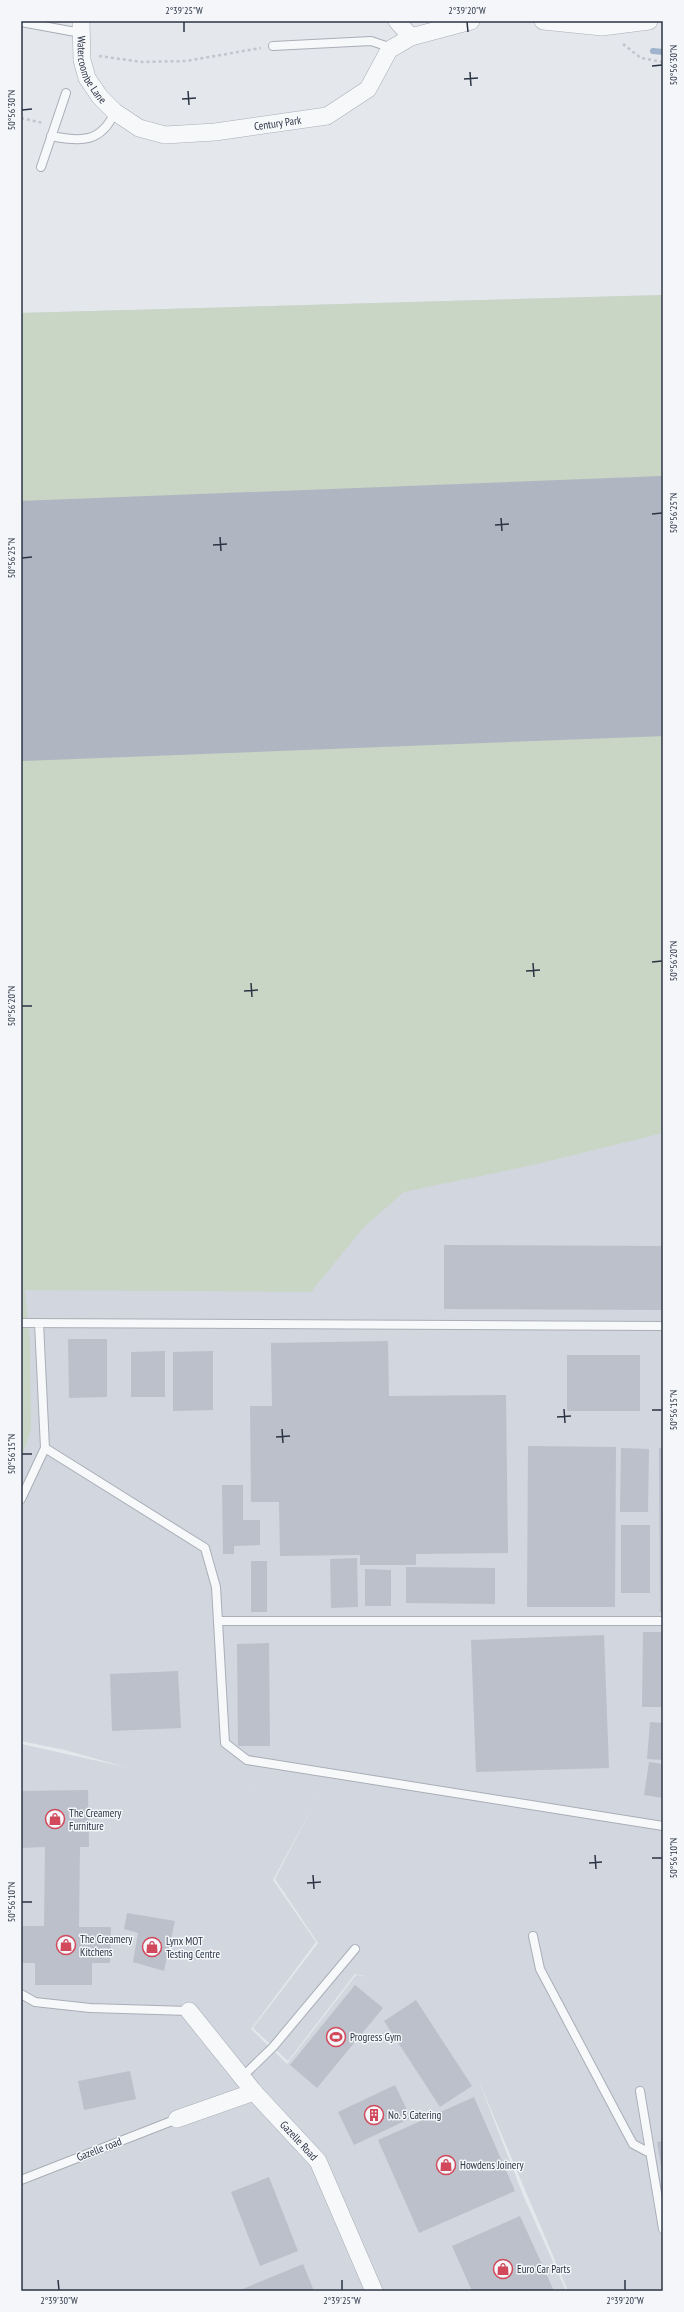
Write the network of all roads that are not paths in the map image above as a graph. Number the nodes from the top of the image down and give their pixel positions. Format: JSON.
{"nodes":[{"id":1,"x":397,"y":21,"type":"edge"},
{"id":2,"x":543,"y":21,"type":"edge"},
{"id":3,"x":649,"y":21,"type":"edge"},
{"id":4,"x":21,"y":22,"type":"edge"},
{"id":5,"x":466,"y":22,"type":"edge"},
{"id":6,"x":629,"y":23,"type":"edge"},
{"id":7,"x":81,"y":27,"type":"edge"},
{"id":8,"x":411,"y":36,"type":"junction"},
{"id":9,"x":273,"y":46,"type":"road end"},
{"id":10,"x":392,"y":48,"type":"junction"},
{"id":11,"x":66,"y":93,"type":"dead end"},
{"id":12,"x":115,"y":112,"type":"junction"},
{"id":13,"x":51,"y":136,"type":"junction"},
{"id":14,"x":41,"y":167,"type":"dead end"},
{"id":15,"x":21,"y":1322,"type":"edge"},
{"id":16,"x":39,"y":1322,"type":"junction"},
{"id":17,"x":663,"y":1326,"type":"edge"},
{"id":18,"x":45,"y":1448,"type":"junction"},
{"id":19,"x":21,"y":1499,"type":"edge"},
{"id":20,"x":218,"y":1621,"type":"junction"},
{"id":21,"x":663,"y":1621,"type":"edge"},
{"id":22,"x":663,"y":1826,"type":"edge"},
{"id":23,"x":533,"y":1936,"type":"dead end"},
{"id":24,"x":355,"y":1949,"type":"dead end"},
{"id":25,"x":21,"y":1994,"type":"edge"},
{"id":26,"x":189,"y":2011,"type":"joint"},
{"id":27,"x":242,"y":2077,"type":"junction"},
{"id":28,"x":640,"y":2091,"type":"dead end"},
{"id":29,"x":254,"y":2092,"type":"junction"},
{"id":30,"x":177,"y":2119,"type":"joint"},
{"id":31,"x":650,"y":2153,"type":"junction"},
{"id":32,"x":21,"y":2180,"type":"edge"},
{"id":33,"x":663,"y":2228,"type":"edge"},
{"id":34,"x":374,"y":2291,"type":"edge"}],
"edges":[{"from":1,"to":8,"type":"street"},
{"from":2,"to":6,"type":"street"},
{"from":3,"to":6,"type":"street"},
{"from":4,"to":7,"type":"lane"},
{"from":5,"to":8,"type":"street","name":"Century Park"},
{"from":7,"to":12,"type":"street","name":"Watercoombe Lane"},
{"from":8,"to":10,"type":"street","name":"Century Park"},
{"from":9,"to":10,"type":"lane"},
{"from":10,"to":12,"type":"street","name":"Century Park"},
{"from":11,"to":13,"type":"lane"},
{"from":12,"to":13,"type":"lane"},
{"from":13,"to":14,"type":"lane"},
{"from":15,"to":16,"type":"lane"},
{"from":16,"to":17,"type":"lane"},
{"from":16,"to":18,"type":"lane"},
{"from":18,"to":19,"type":"lane"},
{"from":18,"to":20,"type":"lane"},
{"from":20,"to":21,"type":"lane"},
{"from":20,"to":22,"type":"lane"},
{"from":23,"to":31,"type":"lane"},
{"from":24,"to":27,"type":"lane"},
{"from":25,"to":26,"type":"lane"},
{"from":26,"to":27,"type":"street","name":"Gazelle Road"},
{"from":27,"to":29,"type":"street","name":"Gazelle Road"},
{"from":28,"to":31,"type":"lane"},
{"from":29,"to":30,"type":"street"},
{"from":29,"to":34,"type":"street","name":"Gazelle Road"},
{"from":30,"to":32,"type":"lane","name":"Gazelle road"},
{"from":31,"to":33,"type":"lane"}]}
